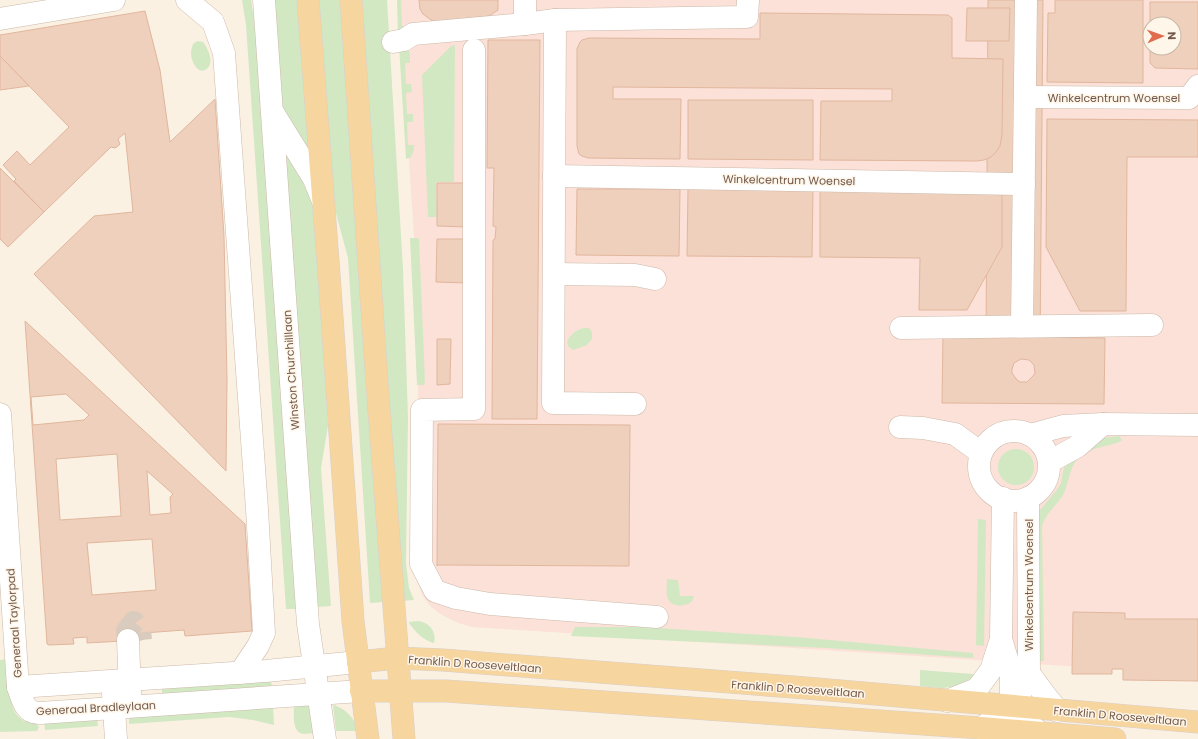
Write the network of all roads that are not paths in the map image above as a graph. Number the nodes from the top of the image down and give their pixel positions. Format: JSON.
{"nodes":[{"id":1,"x":114,"y":0,"type":"edge"},
{"id":2,"x":187,"y":0,"type":"edge"},
{"id":3,"x":264,"y":0,"type":"edge"},
{"id":4,"x":308,"y":0,"type":"edge"},
{"id":5,"x":351,"y":0,"type":"edge"},
{"id":6,"x":525,"y":0,"type":"edge"},
{"id":7,"x":748,"y":0,"type":"edge"},
{"id":8,"x":1026,"y":0,"type":"edge"},
{"id":9,"x":0,"y":19,"type":"edge"},
{"id":10,"x":555,"y":20,"type":"junction"},
{"id":11,"x":525,"y":24,"type":"junction"},
{"id":12,"x":393,"y":42,"type":"dead end"},
{"id":13,"x":474,"y":50,"type":"dead end"},
{"id":14,"x":1198,"y":86,"type":"edge"},
{"id":15,"x":1025,"y":97,"type":"junction"},
{"id":16,"x":273,"y":112,"type":"junction"},
{"id":17,"x":554,"y":176,"type":"junction"},
{"id":18,"x":1024,"y":184,"type":"junction"},
{"id":19,"x":323,"y":201,"type":"junction"},
{"id":20,"x":554,"y":274,"type":"junction"},
{"id":21,"x":655,"y":279,"type":"dead end"},
{"id":22,"x":1152,"y":325,"type":"dead end"},
{"id":23,"x":1022,"y":326,"type":"junction"},
{"id":24,"x":901,"y":328,"type":"dead end"},
{"id":25,"x":635,"y":404,"type":"dead end"},
{"id":26,"x":0,"y":414,"type":"edge"},
{"id":27,"x":1103,"y":424,"type":"junction"},
{"id":28,"x":1198,"y":425,"type":"edge"},
{"id":29,"x":900,"y":427,"type":"dead end"},
{"id":30,"x":1030,"y":435,"type":"junction"},
{"id":31,"x":982,"y":453,"type":"junction"},
{"id":32,"x":1049,"y":462,"type":"junction"},
{"id":33,"x":1002,"y":498,"type":"junction"},
{"id":34,"x":1028,"y":498,"type":"junction"},
{"id":35,"x":657,"y":617,"type":"dead end"},
{"id":36,"x":1001,"y":639,"type":"junction"},
{"id":37,"x":134,"y":640,"type":"tunnel mouth"},
{"id":38,"x":397,"y":658,"type":"junction"},
{"id":39,"x":358,"y":662,"type":"junction"},
{"id":40,"x":315,"y":667,"type":"junction"},
{"id":41,"x":240,"y":673,"type":"junction"},
{"id":42,"x":1030,"y":673,"type":"junction"},
{"id":43,"x":128,"y":681,"type":"junction"},
{"id":44,"x":18,"y":687,"type":"junction"},
{"id":45,"x":361,"y":691,"type":"junction"},
{"id":46,"x":400,"y":691,"type":"junction"},
{"id":47,"x":319,"y":694,"type":"junction"},
{"id":48,"x":947,"y":701,"type":"junction"},
{"id":49,"x":1011,"y":706,"type":"junction"},
{"id":50,"x":130,"y":707,"type":"junction"},
{"id":51,"x":1058,"y":711,"type":"junction"},
{"id":52,"x":1198,"y":722,"type":"edge"},
{"id":53,"x":980,"y":728,"type":"junction"},
{"id":54,"x":1041,"y":733,"type":"junction"},
{"id":55,"x":116,"y":739,"type":"edge"},
{"id":56,"x":325,"y":739,"type":"edge"},
{"id":57,"x":368,"y":739,"type":"edge"},
{"id":58,"x":404,"y":739,"type":"edge"},
{"id":59,"x":1115,"y":739,"type":"edge"}],
"edges":[{"from":1,"to":9,"type":"street"},
{"from":2,"to":41,"type":"street"},
{"from":3,"to":16,"type":"street","name":"Winston Churchilllaan"},
{"from":4,"to":19,"type":"main road"},
{"from":5,"to":38,"type":"main road"},
{"from":6,"to":11,"type":"street"},
{"from":7,"to":10,"type":"street"},
{"from":8,"to":15,"type":"street"},
{"from":10,"to":11,"type":"street"},
{"from":10,"to":17,"type":"street"},
{"from":11,"to":12,"type":"street"},
{"from":13,"to":35,"type":"street"},
{"from":14,"to":15,"type":"street","name":"Winkelcentrum Woensel"},
{"from":15,"to":18,"type":"street"},
{"from":16,"to":19,"type":"street"},
{"from":16,"to":40,"type":"street","name":"Winston Churchilllaan"},
{"from":17,"to":18,"type":"street","name":"Winkelcentrum Woensel"},
{"from":17,"to":20,"type":"street"},
{"from":18,"to":23,"type":"street"},
{"from":19,"to":39,"type":"main road"},
{"from":20,"to":21,"type":"street"},
{"from":20,"to":25,"type":"street"},
{"from":22,"to":23,"type":"street"},
{"from":23,"to":24,"type":"street"},
{"from":26,"to":44,"type":"street","name":"Generaal Taylorpad"},
{"from":27,"to":28,"type":"street"},
{"from":27,"to":30,"type":"street"},
{"from":27,"to":32,"type":"street"},
{"from":29,"to":31,"type":"street"},
{"from":30,"to":31,"type":"street"},
{"from":30,"to":32,"type":"street"},
{"from":31,"to":33,"type":"street"},
{"from":32,"to":34,"type":"street"},
{"from":33,"to":34,"type":"street"},
{"from":33,"to":36,"type":"street"},
{"from":34,"to":42,"type":"street","name":"Winkelcentrum Woensel"},
{"from":36,"to":48,"type":"street"},
{"from":36,"to":49,"type":"street"},
{"from":37,"to":43,"type":"street"},
{"from":38,"to":39,"type":"main road","name":"Franklin D Rooseveltlaan"},
{"from":38,"to":46,"type":"main road"},
{"from":38,"to":48,"type":"main road","name":"Franklin D Rooseveltlaan"},
{"from":39,"to":40,"type":"street"},
{"from":39,"to":45,"type":"main road"},
{"from":40,"to":41,"type":"street"},
{"from":40,"to":47,"type":"street","name":"Winston Churchilllaan"},
{"from":41,"to":43,"type":"street"},
{"from":42,"to":49,"type":"street","name":"Winkelcentrum Woensel"},
{"from":42,"to":51,"type":"street"},
{"from":43,"to":44,"type":"street"},
{"from":43,"to":50,"type":"street"},
{"from":43,"to":50,"type":"street"},
{"from":44,"to":50,"type":"street","name":"Generaal Bradleylaan"},
{"from":45,"to":46,"type":"main road"},
{"from":45,"to":47,"type":"street","name":"Generaal Bradleylaan"},
{"from":45,"to":57,"type":"main road"},
{"from":46,"to":53,"type":"main road"},
{"from":46,"to":58,"type":"main road"},
{"from":47,"to":50,"type":"street","name":"Generaal Bradleylaan"},
{"from":47,"to":56,"type":"street","name":"Winston Churchilllaan"},
{"from":48,"to":49,"type":"main road","name":"Franklin D Rooseveltlaan"},
{"from":49,"to":51,"type":"main road","name":"Franklin D Rooseveltlaan"},
{"from":49,"to":53,"type":"street","name":"Winkelcentrum Woensel"},
{"from":49,"to":54,"type":"street"},
{"from":50,"to":55,"type":"street"},
{"from":51,"to":52,"type":"main road","name":"Franklin D Rooseveltlaan"},
{"from":53,"to":54,"type":"main road"},
{"from":54,"to":59,"type":"main road"}]}
